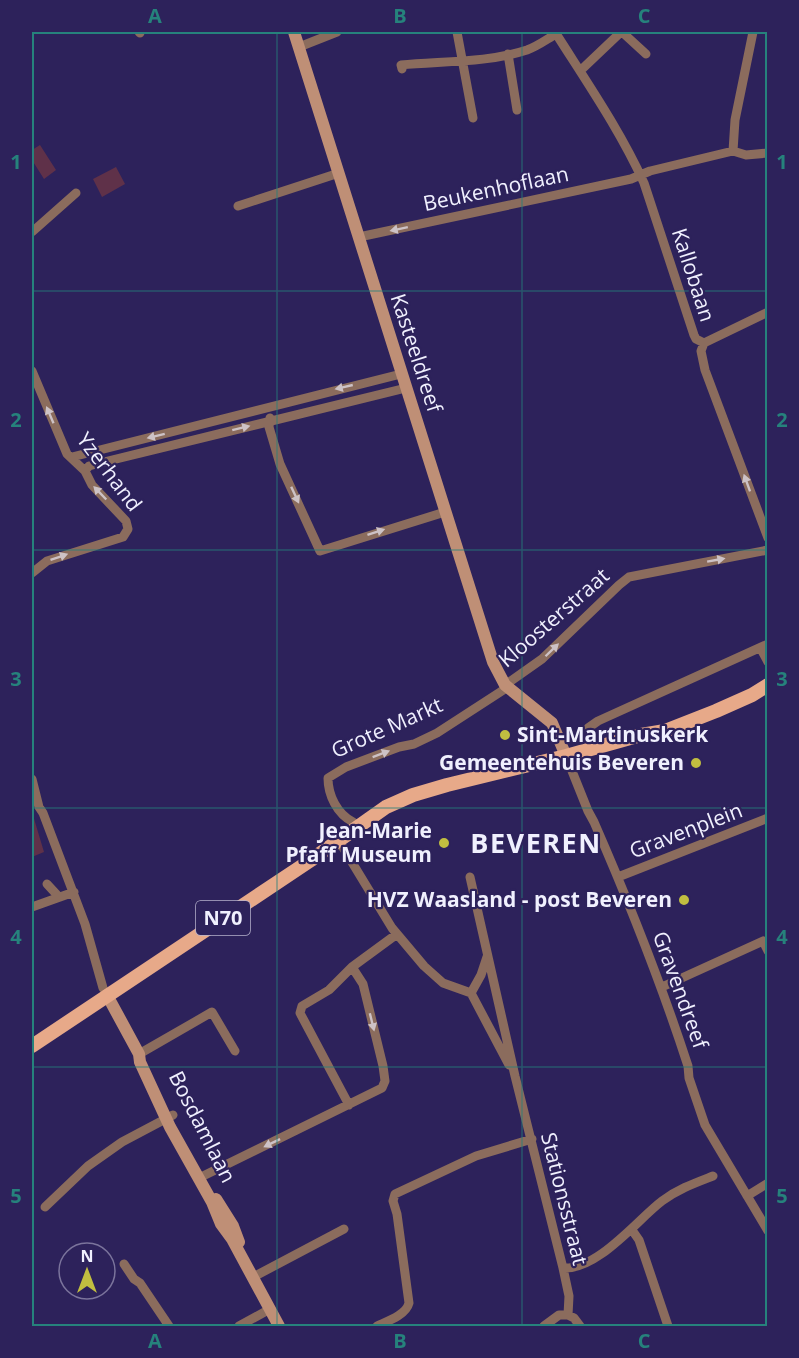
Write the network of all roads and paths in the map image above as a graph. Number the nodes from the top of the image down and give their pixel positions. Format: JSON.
{"nodes":[{"id":1,"x":294,"y":32,"type":"edge"},
{"id":2,"x":337,"y":32,"type":"edge"},
{"id":3,"x":457,"y":32,"type":"edge"},
{"id":4,"x":621,"y":32,"type":"edge"},
{"id":5,"x":753,"y":32,"type":"edge"},
{"id":6,"x":556,"y":33,"type":"edge"},
{"id":7,"x":299,"y":47,"type":"junction"},
{"id":8,"x":508,"y":54,"type":"junction"},
{"id":9,"x":646,"y":54,"type":"dead end"},
{"id":10,"x":464,"y":62,"type":"junction"},
{"id":11,"x":402,"y":69,"type":"dead end"},
{"id":12,"x":580,"y":71,"type":"junction"},
{"id":13,"x":517,"y":110,"type":"dead end"},
{"id":14,"x":472,"y":118,"type":"dead end"},
{"id":15,"x":733,"y":151,"type":"junction"},
{"id":16,"x":768,"y":153,"type":"edge"},
{"id":17,"x":339,"y":173,"type":"junction"},
{"id":18,"x":640,"y":175,"type":"junction"},
{"id":19,"x":76,"y":193,"type":"dead end"},
{"id":20,"x":238,"y":206,"type":"dead end"},
{"id":21,"x":32,"y":232,"type":"edge"},
{"id":22,"x":359,"y":237,"type":"junction"},
{"id":23,"x":768,"y":312,"type":"edge"},
{"id":24,"x":704,"y":343,"type":"junction"},
{"id":25,"x":32,"y":371,"type":"edge"},
{"id":26,"x":401,"y":374,"type":"junction"},
{"id":27,"x":383,"y":378,"type":"junction"},
{"id":28,"x":406,"y":388,"type":"junction"},
{"id":29,"x":387,"y":393,"type":"junction"},
{"id":30,"x":268,"y":407,"type":"junction"},
{"id":31,"x":271,"y":421,"type":"junction"},
{"id":32,"x":99,"y":450,"type":"junction"},
{"id":33,"x":72,"y":457,"type":"junction"},
{"id":34,"x":104,"y":462,"type":"junction"},
{"id":35,"x":84,"y":471,"type":"junction"},
{"id":36,"x":445,"y":512,"type":"junction"},
{"id":37,"x":768,"y":537,"type":"edge"},
{"id":38,"x":768,"y":550,"type":"edge"},
{"id":39,"x":34,"y":571,"type":"edge"},
{"id":40,"x":764,"y":646,"type":"edge"},
{"id":41,"x":768,"y":663,"type":"edge"},
{"id":42,"x":768,"y":676,"type":"edge"},
{"id":43,"x":768,"y":685,"type":"edge"},
{"id":44,"x":506,"y":686,"type":"junction"},
{"id":45,"x":588,"y":728,"type":"dead end"},
{"id":46,"x":641,"y":735,"type":"junction"},
{"id":47,"x":566,"y":756,"type":"junction"},
{"id":48,"x":32,"y":780,"type":"edge"},
{"id":49,"x":768,"y":818,"type":"edge"},
{"id":50,"x":343,"y":833,"type":"junction"},
{"id":51,"x":618,"y":877,"type":"junction"},
{"id":52,"x":470,"y":878,"type":"dead end"},
{"id":53,"x":47,"y":884,"type":"dead end"},
{"id":54,"x":74,"y":892,"type":"junction"},
{"id":55,"x":59,"y":897,"type":"junction"},
{"id":56,"x":32,"y":907,"type":"edge"},
{"id":57,"x":397,"y":934,"type":"junction"},
{"id":58,"x":768,"y":951,"type":"edge"},
{"id":59,"x":488,"y":955,"type":"junction"},
{"id":60,"x":352,"y":967,"type":"junction"},
{"id":61,"x":662,"y":987,"type":"junction"},
{"id":62,"x":105,"y":992,"type":"junction"},
{"id":63,"x":471,"y":993,"type":"junction"},
{"id":64,"x":32,"y":1036,"type":"edge"},
{"id":65,"x":507,"y":1041,"type":"junction"},
{"id":66,"x":32,"y":1046,"type":"edge"},
{"id":67,"x":235,"y":1051,"type":"dead end"},
{"id":68,"x":139,"y":1054,"type":"junction"},
{"id":69,"x":349,"y":1105,"type":"junction"},
{"id":70,"x":170,"y":1117,"type":"junction"},
{"id":71,"x":532,"y":1139,"type":"junction"},
{"id":72,"x":203,"y":1176,"type":"junction"},
{"id":73,"x":713,"y":1176,"type":"dead end"},
{"id":74,"x":768,"y":1183,"type":"edge"},
{"id":75,"x":747,"y":1196,"type":"junction"},
{"id":76,"x":45,"y":1207,"type":"dead end"},
{"id":77,"x":225,"y":1222,"type":"junction"},
{"id":78,"x":344,"y":1229,"type":"dead end"},
{"id":79,"x":632,"y":1230,"type":"junction"},
{"id":80,"x":768,"y":1231,"type":"edge"},
{"id":81,"x":124,"y":1264,"type":"dead end"},
{"id":82,"x":563,"y":1268,"type":"junction"},
{"id":83,"x":257,"y":1275,"type":"junction"},
{"id":84,"x":270,"y":1310,"type":"junction"},
{"id":85,"x":568,"y":1315,"type":"junction"},
{"id":86,"x":168,"y":1326,"type":"edge"},
{"id":87,"x":239,"y":1326,"type":"edge"},
{"id":88,"x":279,"y":1326,"type":"edge"},
{"id":89,"x":285,"y":1326,"type":"edge"},
{"id":90,"x":377,"y":1326,"type":"edge"},
{"id":91,"x":544,"y":1326,"type":"edge"},
{"id":92,"x":580,"y":1326,"type":"edge"},
{"id":93,"x":668,"y":1326,"type":"edge"}],
"edges":[{"from":1,"to":7,"type":"street","name":"Kasteeldreef"},
{"from":2,"to":7,"type":"street"},
{"from":3,"to":10,"type":"street"},
{"from":4,"to":9,"type":"street"},
{"from":4,"to":12,"type":"street"},
{"from":5,"to":15,"type":"street"},
{"from":6,"to":8,"type":"street"},
{"from":6,"to":12,"type":"street","name":"Kallobaan"},
{"from":7,"to":17,"type":"street","name":"Kasteeldreef"},
{"from":8,"to":10,"type":"street"},
{"from":8,"to":13,"type":"street"},
{"from":10,"to":11,"type":"street"},
{"from":10,"to":14,"type":"street"},
{"from":12,"to":18,"type":"street","name":"Kallobaan"},
{"from":15,"to":16,"type":"street","name":"Beukenhoflaan"},
{"from":15,"to":18,"type":"street","name":"Beukenhoflaan"},
{"from":17,"to":20,"type":"street"},
{"from":17,"to":22,"type":"street","name":"Kasteeldreef"},
{"from":18,"to":22,"type":"street","name":"Beukenhoflaan","one_way":true},
{"from":18,"to":24,"type":"street","name":"Kallobaan"},
{"from":19,"to":21,"type":"street"},
{"from":22,"to":26,"type":"street","name":"Kasteeldreef"},
{"from":23,"to":24,"type":"street"},
{"from":37,"to":24,"type":"street","name":"Kallobaan","one_way":true},
{"from":33,"to":25,"type":"street","name":"Yzerhand","one_way":true},
{"from":26,"to":27,"type":"street"},
{"from":26,"to":28,"type":"street","name":"Kasteeldreef"},
{"from":27,"to":29,"type":"street"},
{"from":27,"to":30,"type":"street","one_way":true},
{"from":28,"to":29,"type":"street"},
{"from":28,"to":36,"type":"street","name":"Kasteeldreef"},
{"from":29,"to":31,"type":"street"},
{"from":30,"to":31,"type":"street"},
{"from":30,"to":32,"type":"street","one_way":true},
{"from":34,"to":31,"type":"street","one_way":true},
{"from":31,"to":36,"type":"street","one_way":true},
{"from":32,"to":33,"type":"street"},
{"from":32,"to":34,"type":"street"},
{"from":33,"to":35,"type":"street","name":"Yzerhand"},
{"from":34,"to":35,"type":"street"},
{"from":39,"to":35,"type":"street","name":"Yzerhand","one_way":true},
{"from":36,"to":44,"type":"street","name":"Kasteeldreef"},
{"from":44,"to":38,"type":"street","name":"Kloosterstraat","one_way":true},
{"from":40,"to":41,"type":"street"},
{"from":40,"to":45,"type":"street"},
{"from":42,"to":46,"type":"main road","number":"N70"},
{"from":43,"to":46,"type":"main road","number":"N70"},
{"from":44,"to":47,"type":"street"},
{"from":50,"to":44,"type":"street","name":"Grote Markt","one_way":true},
{"from":46,"to":47,"type":"main road","number":"N70"},
{"from":47,"to":50,"type":"main road","number":"N70"},
{"from":47,"to":51,"type":"street","name":"Gravendreef"},
{"from":48,"to":54,"type":"street"},
{"from":49,"to":51,"type":"street","name":"Gravenplein"},
{"from":50,"to":57,"type":"street"},
{"from":50,"to":62,"type":"main road","number":"N70"},
{"from":51,"to":61,"type":"street","name":"Gravendreef"},
{"from":52,"to":59,"type":"street","name":"Stationsstraat"},
{"from":53,"to":55,"type":"street"},
{"from":54,"to":55,"type":"street"},
{"from":54,"to":62,"type":"street"},
{"from":55,"to":56,"type":"street"},
{"from":57,"to":60,"type":"street"},
{"from":57,"to":63,"type":"street"},
{"from":58,"to":61,"type":"street"},
{"from":59,"to":63,"type":"street"},
{"from":59,"to":65,"type":"street","name":"Stationsstraat"},
{"from":60,"to":69,"type":"street","one_way":true},
{"from":60,"to":69,"type":"street"},
{"from":61,"to":75,"type":"street","name":"Gravendreef"},
{"from":62,"to":64,"type":"main road","number":"N70"},
{"from":62,"to":66,"type":"main road","number":"N70"},
{"from":62,"to":68,"type":"street","name":"Bosdamlaan"},
{"from":63,"to":65,"type":"street","name":"Stationsstraat"},
{"from":65,"to":71,"type":"street","name":"Stationsstraat"},
{"from":67,"to":68,"type":"street"},
{"from":68,"to":70,"type":"street","name":"Bosdamlaan"},
{"from":69,"to":72,"type":"street","one_way":true},
{"from":70,"to":72,"type":"street","name":"Bosdamlaan"},
{"from":70,"to":76,"type":"street"},
{"from":70,"to":77,"type":"street","name":"Bosdamlaan"},
{"from":71,"to":82,"type":"street","name":"Stationsstraat"},
{"from":71,"to":90,"type":"street"},
{"from":72,"to":77,"type":"street","name":"Bosdamlaan"},
{"from":73,"to":79,"type":"street"},
{"from":74,"to":75,"type":"street"},
{"from":75,"to":80,"type":"street","name":"Gravendreef"},
{"from":77,"to":83,"type":"street","name":"Bosdamlaan"},
{"from":77,"to":84,"type":"street","name":"Bosdamlaan"},
{"from":78,"to":83,"type":"street"},
{"from":79,"to":82,"type":"street"},
{"from":79,"to":93,"type":"street"},
{"from":81,"to":86,"type":"street"},
{"from":82,"to":85,"type":"street","name":"Stationsstraat"},
{"from":83,"to":89,"type":"street","name":"Bosdamlaan"},
{"from":84,"to":87,"type":"street"},
{"from":84,"to":88,"type":"street","name":"Bosdamlaan"},
{"from":85,"to":91,"type":"street"},
{"from":85,"to":92,"type":"street"}]}
